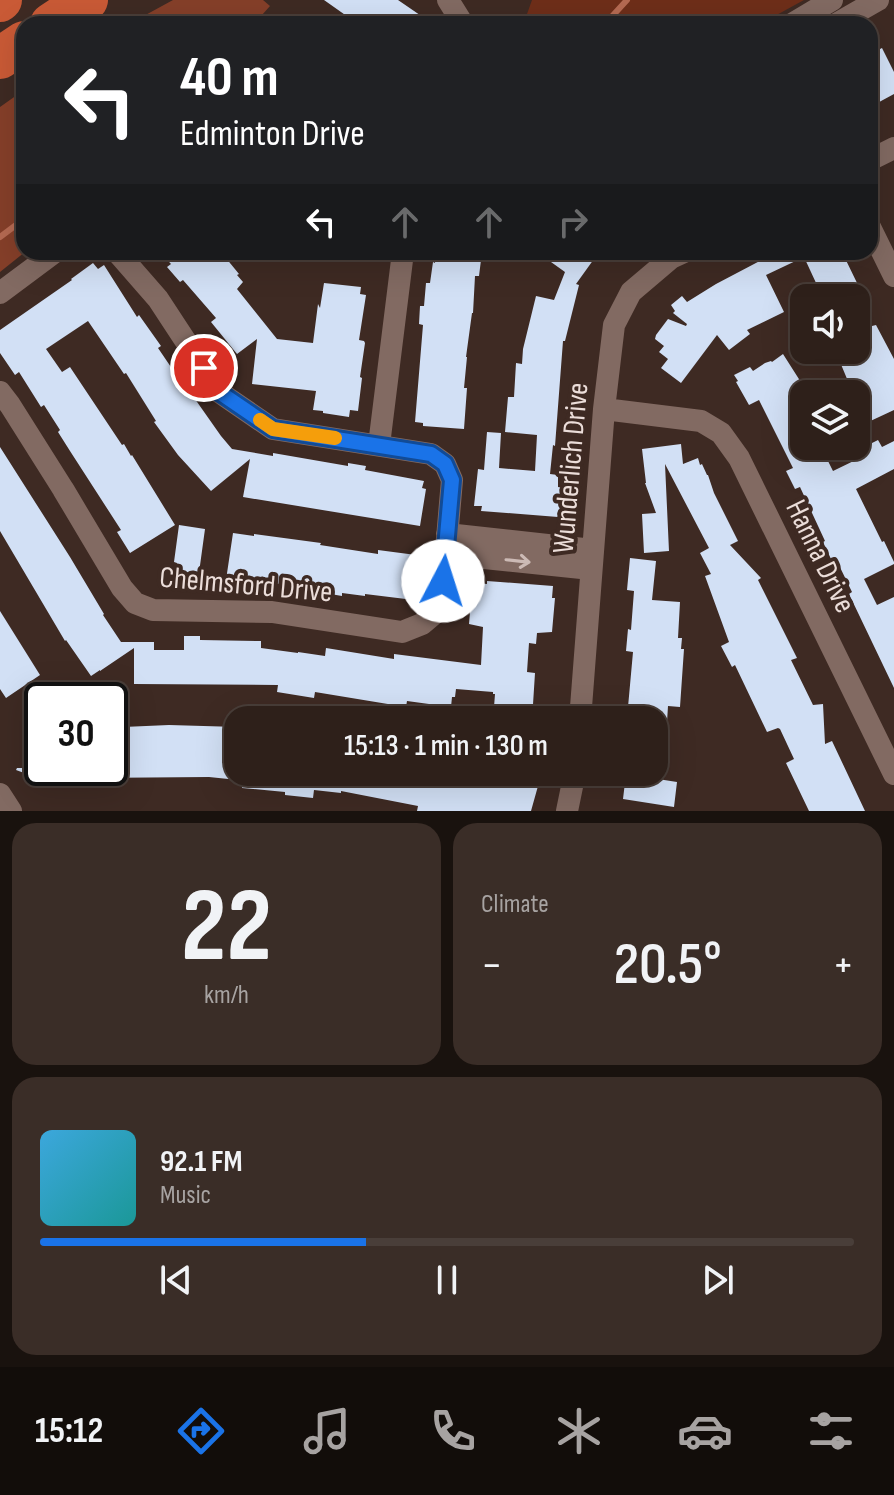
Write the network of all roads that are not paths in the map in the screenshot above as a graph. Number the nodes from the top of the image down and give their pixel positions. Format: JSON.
{"nodes":[{"id":1,"x":87,"y":0,"type":"edge"},
{"id":2,"x":832,"y":0,"type":"edge"},
{"id":3,"x":878,"y":0,"type":"edge"},
{"id":4,"x":63,"y":16,"type":"edge"},
{"id":5,"x":805,"y":16,"type":"edge"},
{"id":6,"x":850,"y":16,"type":"edge"},
{"id":7,"x":878,"y":243,"type":"edge"},
{"id":8,"x":44,"y":260,"type":"edge"},
{"id":9,"x":124,"y":260,"type":"edge"},
{"id":10,"x":402,"y":260,"type":"edge"},
{"id":11,"x":669,"y":260,"type":"edge"},
{"id":12,"x":894,"y":276,"type":"edge"},
{"id":13,"x":0,"y":293,"type":"edge"},
{"id":14,"x":0,"y":392,"type":"edge"},
{"id":15,"x":604,"y":409,"type":"junction"},
{"id":16,"x":379,"y":445,"type":"junction"},
{"id":17,"x":446,"y":544,"type":"junction"},
{"id":18,"x":592,"y":560,"type":"junction"},
{"id":19,"x":581,"y":706,"type":"edge"},
{"id":20,"x":894,"y":774,"type":"edge"},
{"id":21,"x":572,"y":786,"type":"edge"},
{"id":22,"x":0,"y":794,"type":"edge"},
{"id":23,"x":11,"y":811,"type":"edge"},
{"id":24,"x":567,"y":811,"type":"edge"}],
"edges":[{"from":1,"to":4,"type":"highway"},
{"from":2,"to":5,"type":"street"},
{"from":3,"to":6,"type":"street"},
{"from":7,"to":12,"type":"street"},
{"from":8,"to":13,"type":"street"},
{"from":9,"to":16,"type":"street"},
{"from":10,"to":16,"type":"street"},
{"from":11,"to":15,"type":"street","name":"Wunderlich Drive"},
{"from":14,"to":17,"type":"street","name":"Chelmsford Drive"},
{"from":15,"to":18,"type":"street","name":"Wunderlich Drive"},
{"from":15,"to":20,"type":"street","name":"Hanna Drive"},
{"from":16,"to":17,"type":"street"},
{"from":17,"to":18,"type":"street"},
{"from":18,"to":19,"type":"street","name":"Wunderlich Drive"},
{"from":21,"to":24,"type":"street"},
{"from":22,"to":23,"type":"street"}]}
